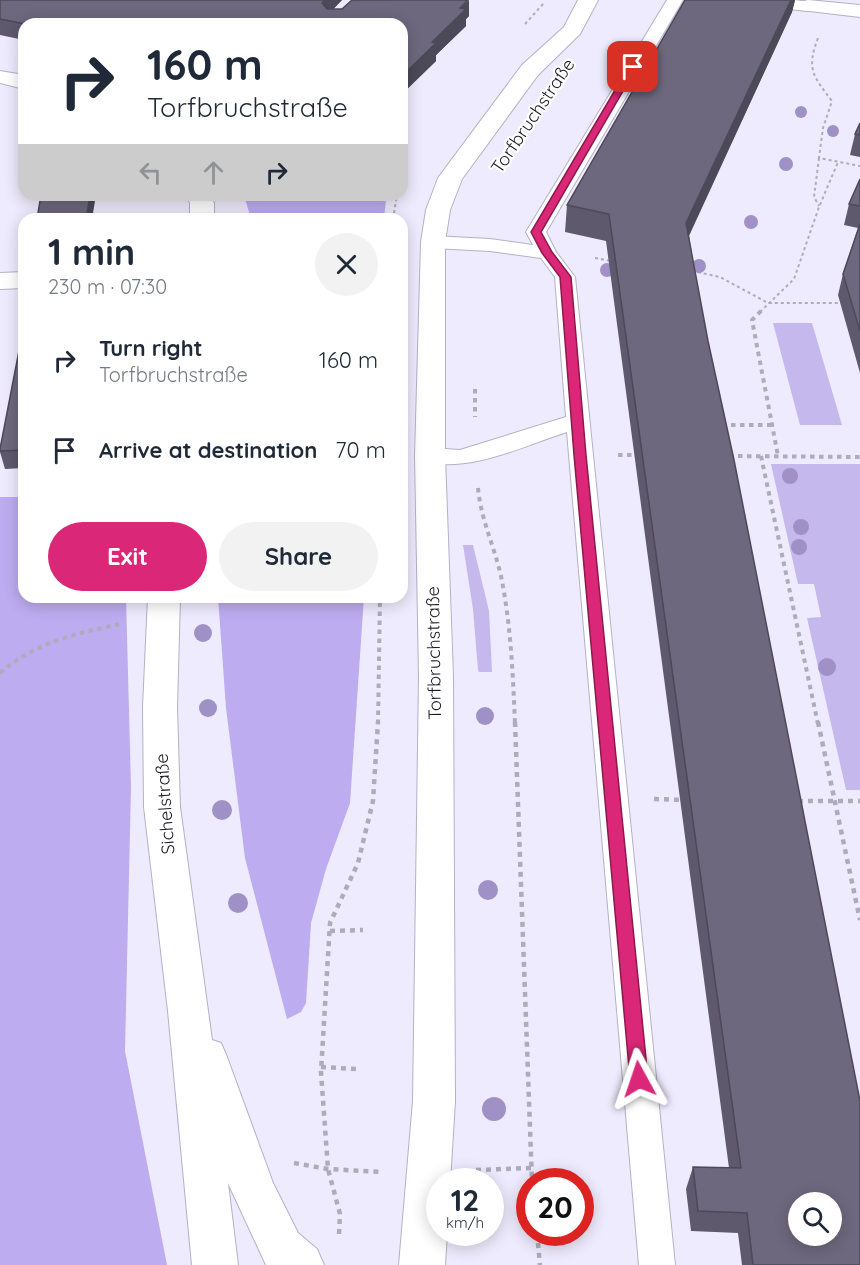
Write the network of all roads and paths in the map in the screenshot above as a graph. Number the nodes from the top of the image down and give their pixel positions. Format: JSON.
{"nodes":[{"id":1,"x":578,"y":0,"type":"edge"},
{"id":2,"x":588,"y":0,"type":"edge"},
{"id":3,"x":675,"y":0,"type":"edge"},
{"id":4,"x":751,"y":0,"type":"edge"},
{"id":5,"x":808,"y":6,"type":"joint"},
{"id":6,"x":831,"y":9,"type":"junction"},
{"id":7,"x":860,"y":11,"type":"edge"},
{"id":8,"x":530,"y":70,"type":"junction"},
{"id":9,"x":0,"y":77,"type":"edge"},
{"id":10,"x":18,"y":81,"type":"edge"},
{"id":11,"x":819,"y":158,"type":"junction"},
{"id":12,"x":838,"y":162,"type":"junction"},
{"id":13,"x":860,"y":166,"type":"edge"},
{"id":14,"x":819,"y":207,"type":"junction"},
{"id":15,"x":433,"y":242,"type":"junction"},
{"id":16,"x":547,"y":253,"type":"junction"},
{"id":17,"x":612,"y":261,"type":"edge"},
{"id":18,"x":686,"y":270,"type":"edge"},
{"id":19,"x":18,"y":279,"type":"edge"},
{"id":20,"x":0,"y":280,"type":"edge"},
{"id":21,"x":768,"y":303,"type":"junction"},
{"id":22,"x":848,"y":303,"type":"edge"},
{"id":23,"x":474,"y":387,"type":"dead end"},
{"id":24,"x":577,"y":421,"type":"junction"},
{"id":25,"x":714,"y":424,"type":"edge"},
{"id":26,"x":772,"y":425,"type":"junction"},
{"id":27,"x":477,"y":453,"type":"junction"},
{"id":28,"x":580,"y":455,"type":"junction"},
{"id":29,"x":648,"y":455,"type":"edge"},
{"id":30,"x":430,"y":456,"type":"junction"},
{"id":31,"x":727,"y":456,"type":"edge"},
{"id":32,"x":761,"y":456,"type":"junction"},
{"id":33,"x":778,"y":456,"type":"junction"},
{"id":34,"x":860,"y":457,"type":"edge"},
{"id":35,"x":380,"y":603,"type":"edge"},
{"id":36,"x":164,"y":606,"type":"edge"},
{"id":37,"x":0,"y":673,"type":"edge"},
{"id":38,"x":612,"y":799,"type":"junction"},
{"id":39,"x":694,"y":800,"type":"edge"},
{"id":40,"x":787,"y":801,"type":"edge"},
{"id":41,"x":833,"y":801,"type":"junction"},
{"id":42,"x":860,"y":801,"type":"edge"},
{"id":43,"x":860,"y":920,"type":"edge"},
{"id":44,"x":363,"y":930,"type":"dead end"},
{"id":45,"x":330,"y":931,"type":"junction"},
{"id":46,"x":188,"y":1011,"type":"junction"},
{"id":47,"x":321,"y":1067,"type":"junction"},
{"id":48,"x":357,"y":1069,"type":"dead end"},
{"id":49,"x":290,"y":1154,"type":"dead end"},
{"id":50,"x":531,"y":1168,"type":"edge"},
{"id":51,"x":328,"y":1169,"type":"junction"},
{"id":52,"x":375,"y":1173,"type":"dead end"},
{"id":53,"x":340,"y":1214,"type":"dead end"},
{"id":54,"x":538,"y":1246,"type":"edge"},
{"id":55,"x":215,"y":1265,"type":"edge"},
{"id":56,"x":301,"y":1265,"type":"edge"},
{"id":57,"x":422,"y":1265,"type":"edge"},
{"id":58,"x":540,"y":1265,"type":"edge"},
{"id":59,"x":657,"y":1265,"type":"edge"}],
"edges":[{"from":1,"to":8,"type":"main road","name":"Torfbruchstraße"},
{"from":2,"to":8,"type":"main road","name":"Torfbruchstraße"},
{"from":3,"to":16,"type":"lane"},
{"from":4,"to":5,"type":"lane"},
{"from":5,"to":6,"type":"main road"},
{"from":6,"to":7,"type":"main road"},
{"from":6,"to":11,"type":"path"},
{"from":8,"to":15,"type":"main road","name":"Torfbruchstraße"},
{"from":9,"to":10,"type":"main road"},
{"from":11,"to":12,"type":"path"},
{"from":11,"to":14,"type":"path"},
{"from":12,"to":13,"type":"path"},
{"from":12,"to":14,"type":"path"},
{"from":14,"to":21,"type":"path"},
{"from":15,"to":16,"type":"lane"},
{"from":15,"to":30,"type":"main road","name":"Torfbruchstraße"},
{"from":16,"to":17,"type":"path"},
{"from":16,"to":24,"type":"lane"},
{"from":18,"to":21,"type":"path"},
{"from":19,"to":20,"type":"main road"},
{"from":21,"to":22,"type":"path"},
{"from":21,"to":26,"type":"path"},
{"from":23,"to":27,"type":"path"},
{"from":24,"to":27,"type":"lane"},
{"from":24,"to":28,"type":"lane"},
{"from":25,"to":26,"type":"path"},
{"from":26,"to":33,"type":"path"},
{"from":27,"to":30,"type":"lane"},
{"from":27,"to":50,"type":"path"},
{"from":28,"to":29,"type":"path"},
{"from":28,"to":38,"type":"lane"},
{"from":30,"to":57,"type":"main road","name":"Torfbruchstraße"},
{"from":31,"to":32,"type":"path"},
{"from":32,"to":33,"type":"path"},
{"from":32,"to":41,"type":"path"},
{"from":33,"to":34,"type":"path"},
{"from":35,"to":45,"type":"path"},
{"from":36,"to":37,"type":"path"},
{"from":36,"to":46,"type":"main road","name":"Sichelstraße"},
{"from":38,"to":39,"type":"path"},
{"from":38,"to":59,"type":"lane"},
{"from":40,"to":41,"type":"path"},
{"from":41,"to":42,"type":"path"},
{"from":41,"to":43,"type":"path"},
{"from":44,"to":45,"type":"path"},
{"from":45,"to":47,"type":"path"},
{"from":46,"to":55,"type":"main road","name":"Sichelstraße"},
{"from":46,"to":56,"type":"main road","name":"Sichelstraße"},
{"from":47,"to":48,"type":"path"},
{"from":47,"to":51,"type":"path"},
{"from":49,"to":51,"type":"path"},
{"from":51,"to":52,"type":"path"},
{"from":51,"to":53,"type":"path"},
{"from":54,"to":58,"type":"path"}]}
